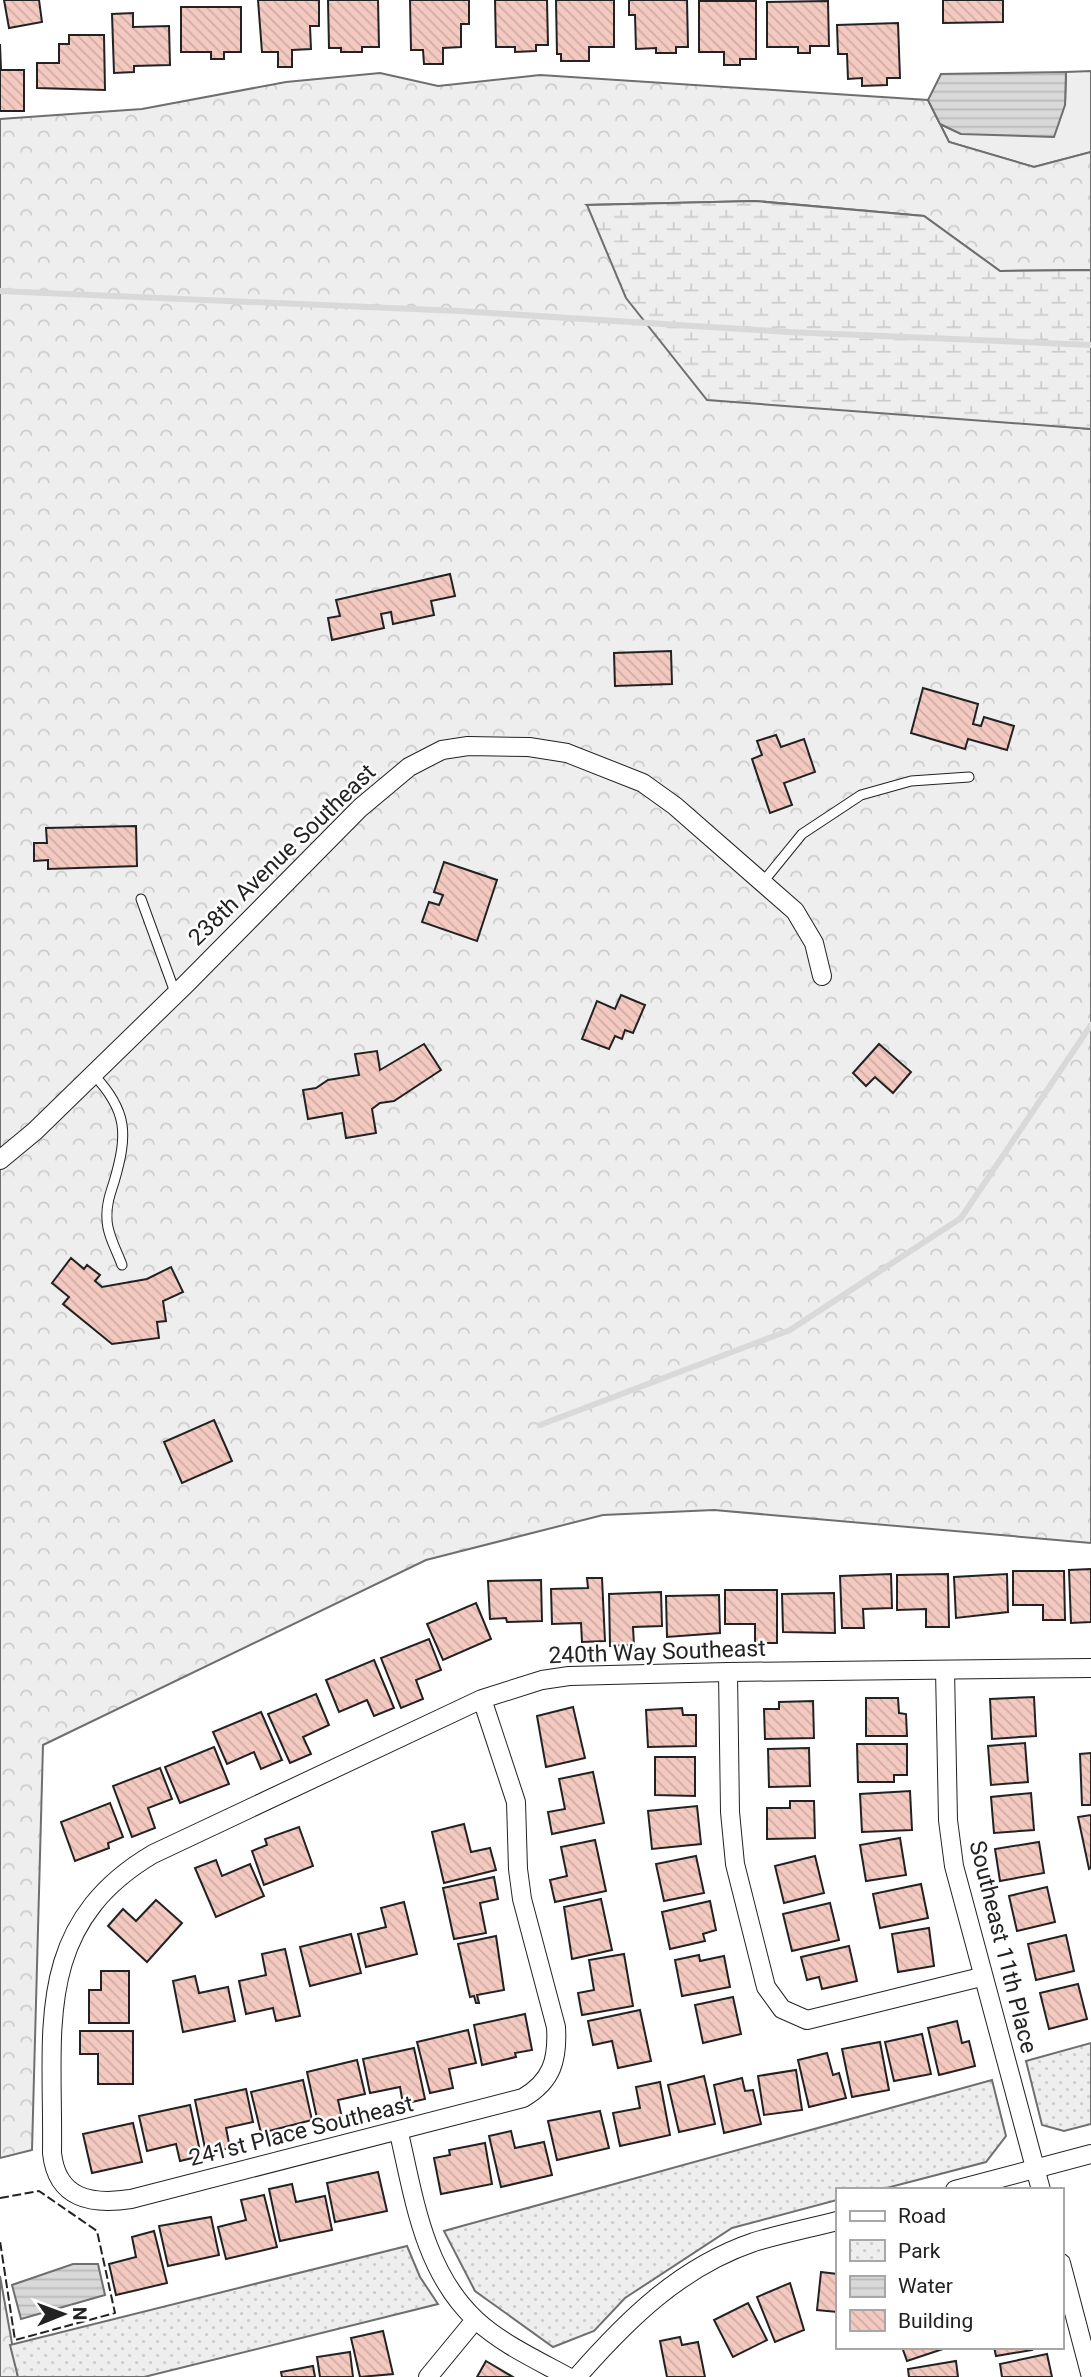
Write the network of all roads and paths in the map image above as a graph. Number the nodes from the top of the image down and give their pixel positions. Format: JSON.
{"nodes":[{"id":1,"x":969,"y":777,"type":"dead end"},
{"id":2,"x":763,"y":882,"type":"junction"},
{"id":3,"x":141,"y":898,"type":"dead end"},
{"id":4,"x":822,"y":976,"type":"dead end"},
{"id":5,"x":176,"y":995,"type":"junction"},
{"id":6,"x":93,"y":1074,"type":"junction"},
{"id":7,"x":0,"y":1160,"type":"edge"},
{"id":8,"x":122,"y":1265,"type":"dead end"},
{"id":9,"x":1091,"y":1668,"type":"edge"},
{"id":10,"x":946,"y":1670,"type":"junction"},
{"id":11,"x":728,"y":1672,"type":"junction"},
{"id":12,"x":482,"y":1699,"type":"junction"},
{"id":13,"x":981,"y":1977,"type":"junction"},
{"id":14,"x":399,"y":2133,"type":"junction"},
{"id":15,"x":1091,"y":2154,"type":"edge"},
{"id":16,"x":54,"y":2169,"type":"joint"},
{"id":17,"x":1035,"y":2169,"type":"junction"},
{"id":18,"x":963,"y":2188,"type":"edge"},
{"id":19,"x":1040,"y":2188,"type":"edge"},
{"id":20,"x":836,"y":2221,"type":"edge"},
{"id":21,"x":1063,"y":2271,"type":"edge"},
{"id":22,"x":475,"y":2320,"type":"junction"},
{"id":23,"x":428,"y":2377,"type":"edge"},
{"id":24,"x":568,"y":2377,"type":"edge"},
{"id":25,"x":577,"y":2377,"type":"edge"},
{"id":26,"x":1091,"y":2377,"type":"edge"}],
"edges":[{"from":1,"to":2,"type":"lane"},
{"from":2,"to":4,"type":"street","name":"238th Avenue Southeast"},
{"from":2,"to":5,"type":"street","name":"238th Avenue Southeast"},
{"from":3,"to":5,"type":"lane"},
{"from":5,"to":6,"type":"street","name":"238th Avenue Southeast"},
{"from":6,"to":7,"type":"street","name":"238th Avenue Southeast"},
{"from":6,"to":8,"type":"lane"},
{"from":9,"to":10,"type":"street","name":"240th Way Southeast"},
{"from":10,"to":11,"type":"street","name":"240th Way Southeast"},
{"from":10,"to":13,"type":"street","name":"Southeast 11th Place"},
{"from":11,"to":12,"type":"street","name":"240th Way Southeast"},
{"from":11,"to":13,"type":"street"},
{"from":12,"to":14,"type":"street","name":"241st Place Southeast"},
{"from":12,"to":16,"type":"street","name":"240th Way Southeast"},
{"from":13,"to":17,"type":"street","name":"Southeast 11th Place"},
{"from":14,"to":16,"type":"street","name":"241st Place Southeast"},
{"from":14,"to":22,"type":"street"},
{"from":15,"to":17,"type":"street"},
{"from":17,"to":18,"type":"street"},
{"from":17,"to":19,"type":"street","name":"Southeast 11th Place"},
{"from":20,"to":25,"type":"street"},
{"from":21,"to":26,"type":"street"},
{"from":22,"to":23,"type":"street"},
{"from":22,"to":24,"type":"street"}]}
